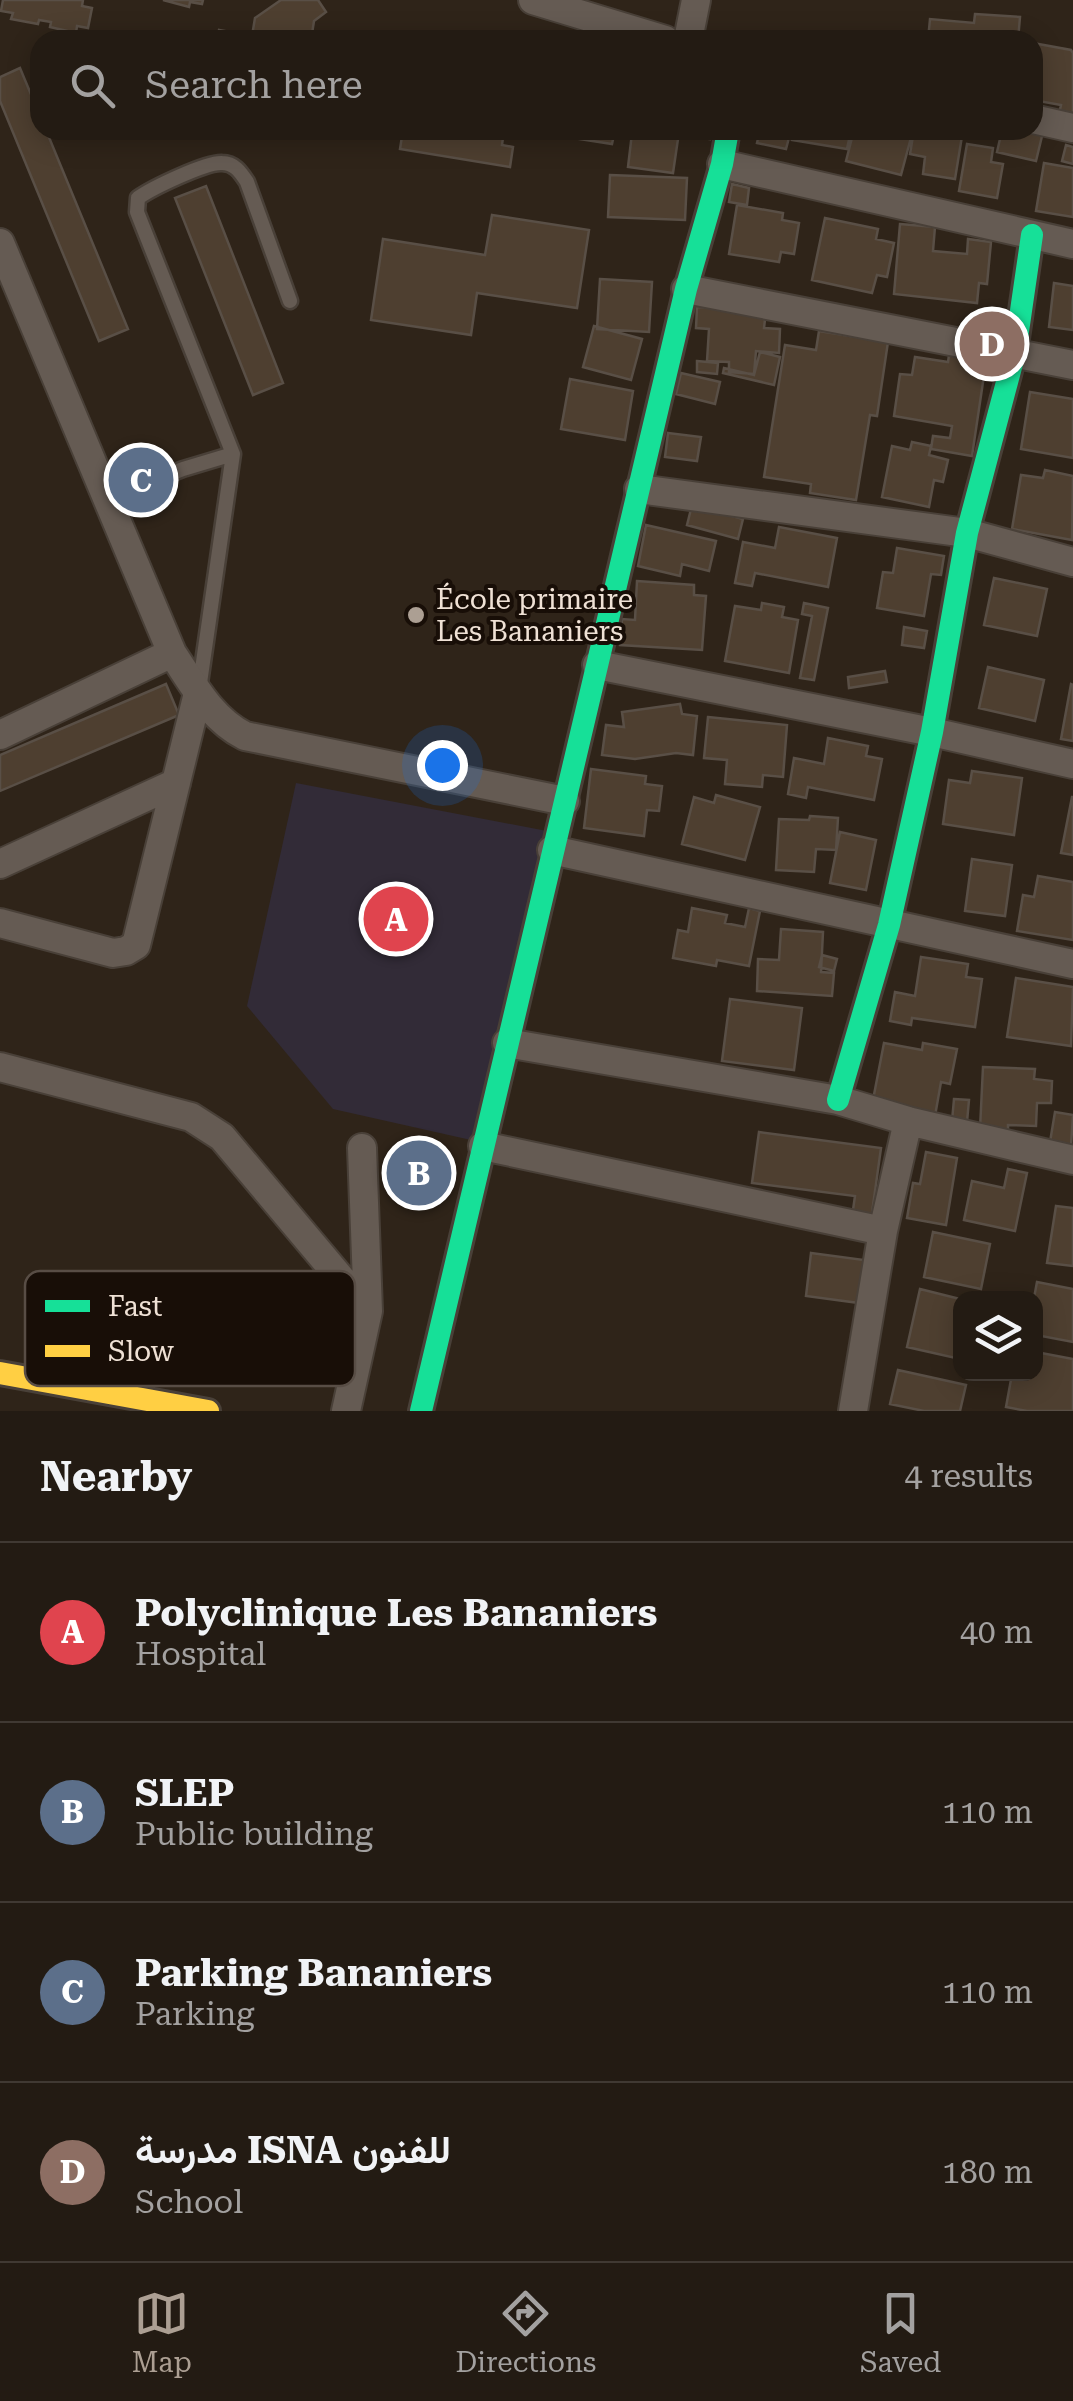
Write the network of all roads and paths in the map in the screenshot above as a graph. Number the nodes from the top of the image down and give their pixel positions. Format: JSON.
{"nodes":[{"id":1,"x":534,"y":0,"type":"edge"},
{"id":2,"x":696,"y":0,"type":"edge"},
{"id":3,"x":632,"y":30,"type":"edge"},
{"id":4,"x":690,"y":30,"type":"edge"},
{"id":5,"x":1043,"y":121,"type":"edge"},
{"id":6,"x":1073,"y":128,"type":"edge"},
{"id":7,"x":726,"y":140,"type":"edge"},
{"id":8,"x":722,"y":164,"type":"junction"},
{"id":9,"x":1032,"y":235,"type":"junction"},
{"id":10,"x":0,"y":244,"type":"edge"},
{"id":11,"x":1073,"y":244,"type":"edge"},
{"id":12,"x":686,"y":289,"type":"junction"},
{"id":13,"x":290,"y":301,"type":"dead end"},
{"id":14,"x":1014,"y":352,"type":"junction"},
{"id":15,"x":1073,"y":365,"type":"edge"},
{"id":16,"x":233,"y":454,"type":"junction"},
{"id":17,"x":638,"y":489,"type":"junction"},
{"id":18,"x":108,"y":499,"type":"junction"},
{"id":19,"x":967,"y":532,"type":"junction"},
{"id":20,"x":1073,"y":562,"type":"edge"},
{"id":21,"x":172,"y":653,"type":"junction"},
{"id":22,"x":597,"y":664,"type":"junction"},
{"id":23,"x":198,"y":693,"type":"junction"},
{"id":24,"x":932,"y":732,"type":"junction"},
{"id":25,"x":0,"y":736,"type":"edge"},
{"id":26,"x":1073,"y":764,"type":"edge"},
{"id":27,"x":176,"y":783,"type":"junction"},
{"id":28,"x":565,"y":800,"type":"junction"},
{"id":29,"x":552,"y":850,"type":"junction"},
{"id":30,"x":0,"y":864,"type":"edge"},
{"id":31,"x":0,"y":923,"type":"edge"},
{"id":32,"x":888,"y":925,"type":"junction"},
{"id":33,"x":1073,"y":964,"type":"edge"},
{"id":34,"x":507,"y":1042,"type":"junction"},
{"id":35,"x":0,"y":1068,"type":"edge"},
{"id":36,"x":838,"y":1100,"type":"junction"},
{"id":37,"x":908,"y":1121,"type":"junction"},
{"id":38,"x":482,"y":1146,"type":"junction"},
{"id":39,"x":362,"y":1148,"type":"dead end"},
{"id":40,"x":1073,"y":1160,"type":"edge"},
{"id":41,"x":883,"y":1231,"type":"junction"},
{"id":42,"x":334,"y":1271,"type":"edge"},
{"id":43,"x":355,"y":1296,"type":"edge"},
{"id":44,"x":368,"y":1311,"type":"junction"},
{"id":45,"x":355,"y":1370,"type":"edge"},
{"id":46,"x":0,"y":1373,"type":"edge"},
{"id":47,"x":25,"y":1378,"type":"edge"},
{"id":48,"x":71,"y":1386,"type":"edge"},
{"id":49,"x":352,"y":1386,"type":"edge"},
{"id":50,"x":208,"y":1411,"type":"edge"},
{"id":51,"x":346,"y":1411,"type":"edge"},
{"id":52,"x":420,"y":1411,"type":"edge"},
{"id":53,"x":853,"y":1411,"type":"edge"}],
"edges":[{"from":1,"to":3,"type":"street"},
{"from":2,"to":4,"type":"street"},
{"from":5,"to":6,"type":"street"},
{"from":7,"to":8,"type":"street"},
{"from":8,"to":9,"type":"street"},
{"from":8,"to":12,"type":"street"},
{"from":9,"to":11,"type":"street"},
{"from":9,"to":14,"type":"street"},
{"from":10,"to":18,"type":"street"},
{"from":12,"to":14,"type":"street"},
{"from":12,"to":17,"type":"street"},
{"from":13,"to":16,"type":"lane"},
{"from":14,"to":15,"type":"street"},
{"from":14,"to":19,"type":"street"},
{"from":16,"to":18,"type":"lane"},
{"from":16,"to":23,"type":"lane"},
{"from":17,"to":19,"type":"street"},
{"from":17,"to":22,"type":"street"},
{"from":18,"to":21,"type":"street"},
{"from":19,"to":20,"type":"street"},
{"from":19,"to":24,"type":"street"},
{"from":21,"to":23,"type":"street"},
{"from":21,"to":25,"type":"street"},
{"from":22,"to":24,"type":"street"},
{"from":22,"to":28,"type":"street"},
{"from":23,"to":27,"type":"street"},
{"from":23,"to":28,"type":"street"},
{"from":24,"to":26,"type":"street"},
{"from":24,"to":32,"type":"street"},
{"from":27,"to":30,"type":"street"},
{"from":27,"to":31,"type":"street"},
{"from":28,"to":29,"type":"street"},
{"from":29,"to":32,"type":"street"},
{"from":29,"to":34,"type":"street"},
{"from":32,"to":33,"type":"street"},
{"from":32,"to":36,"type":"street"},
{"from":34,"to":36,"type":"street"},
{"from":34,"to":38,"type":"street"},
{"from":35,"to":42,"type":"street"},
{"from":36,"to":37,"type":"street"},
{"from":37,"to":40,"type":"street"},
{"from":37,"to":41,"type":"street"},
{"from":38,"to":41,"type":"street"},
{"from":38,"to":52,"type":"street"},
{"from":39,"to":44,"type":"street"},
{"from":41,"to":53,"type":"street"},
{"from":43,"to":44,"type":"street"},
{"from":44,"to":45,"type":"street"},
{"from":46,"to":47,"type":"street"},
{"from":48,"to":50,"type":"street"},
{"from":49,"to":51,"type":"street"}]}
